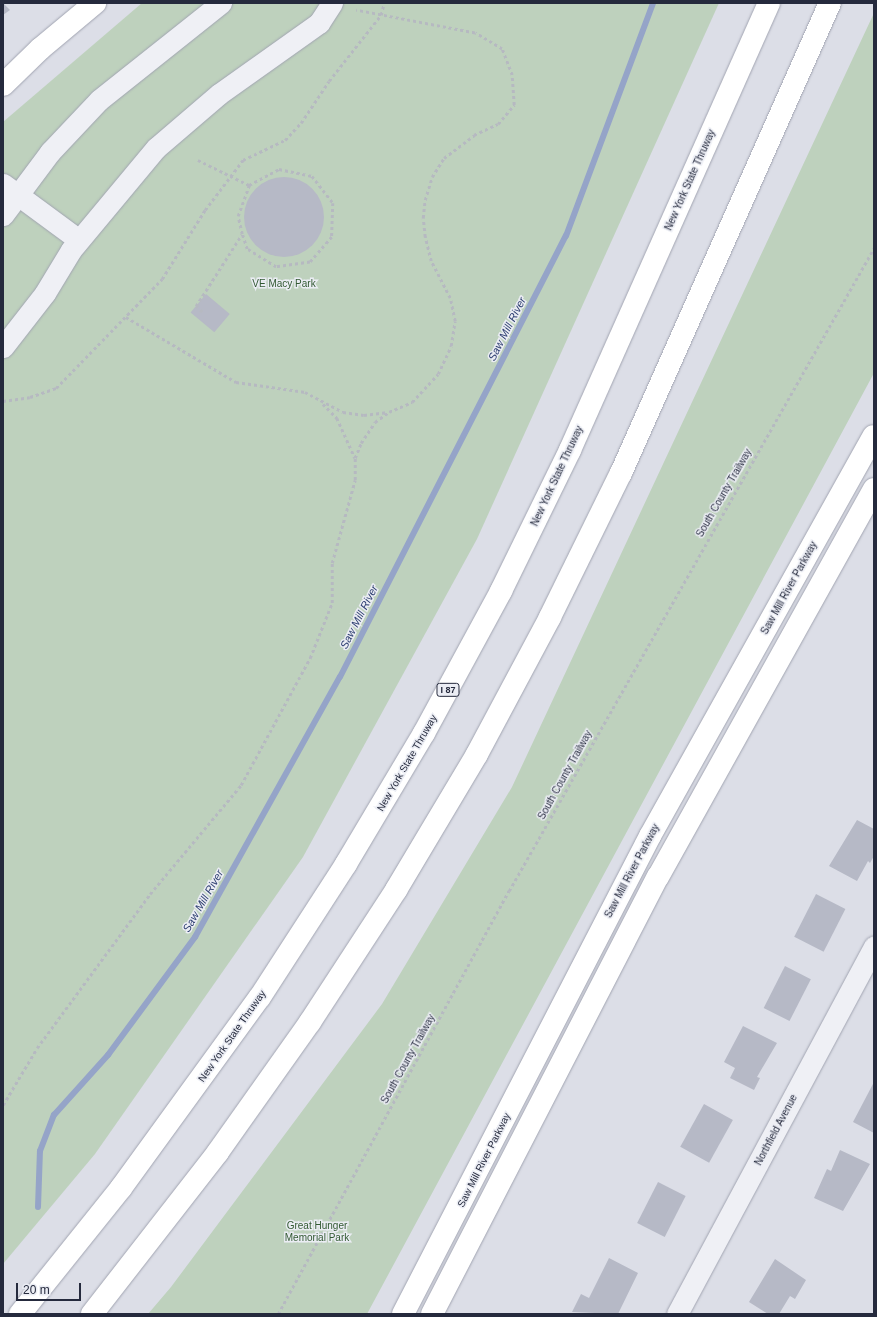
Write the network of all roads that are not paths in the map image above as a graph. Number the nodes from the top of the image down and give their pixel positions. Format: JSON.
{"nodes":[{"id":1,"x":95,"y":3,"type":"edge"},
{"id":2,"x":221,"y":3,"type":"edge"},
{"id":3,"x":332,"y":3,"type":"edge"},
{"id":4,"x":768,"y":3,"type":"edge"},
{"id":5,"x":830,"y":3,"type":"edge"},
{"id":6,"x":3,"y":85,"type":"edge"},
{"id":7,"x":10,"y":190,"type":"edge"},
{"id":8,"x":3,"y":215,"type":"edge"},
{"id":9,"x":79,"y":240,"type":"junction"},
{"id":10,"x":3,"y":347,"type":"edge"},
{"id":11,"x":874,"y":436,"type":"edge"},
{"id":12,"x":874,"y":489,"type":"edge"},
{"id":13,"x":874,"y":946,"type":"edge"},
{"id":14,"x":20,"y":1314,"type":"edge"},
{"id":15,"x":92,"y":1314,"type":"edge"},
{"id":16,"x":402,"y":1314,"type":"edge"},
{"id":17,"x":432,"y":1314,"type":"edge"},
{"id":18,"x":677,"y":1314,"type":"edge"}],
"edges":[{"from":1,"to":6,"type":"main road"},
{"from":2,"to":7,"type":"street"},
{"from":3,"to":9,"type":"street"},
{"from":4,"to":14,"type":"main road","name":"New York State Thruway","number":"I 87"},
{"from":5,"to":15,"type":"main road"},
{"from":7,"to":8,"type":"street"},
{"from":7,"to":9,"type":"street"},
{"from":9,"to":10,"type":"street"},
{"from":11,"to":16,"type":"main road","name":"Saw Mill River Parkway"},
{"from":12,"to":17,"type":"main road"},
{"from":13,"to":18,"type":"street","name":"Northfield Avenue"}]}
